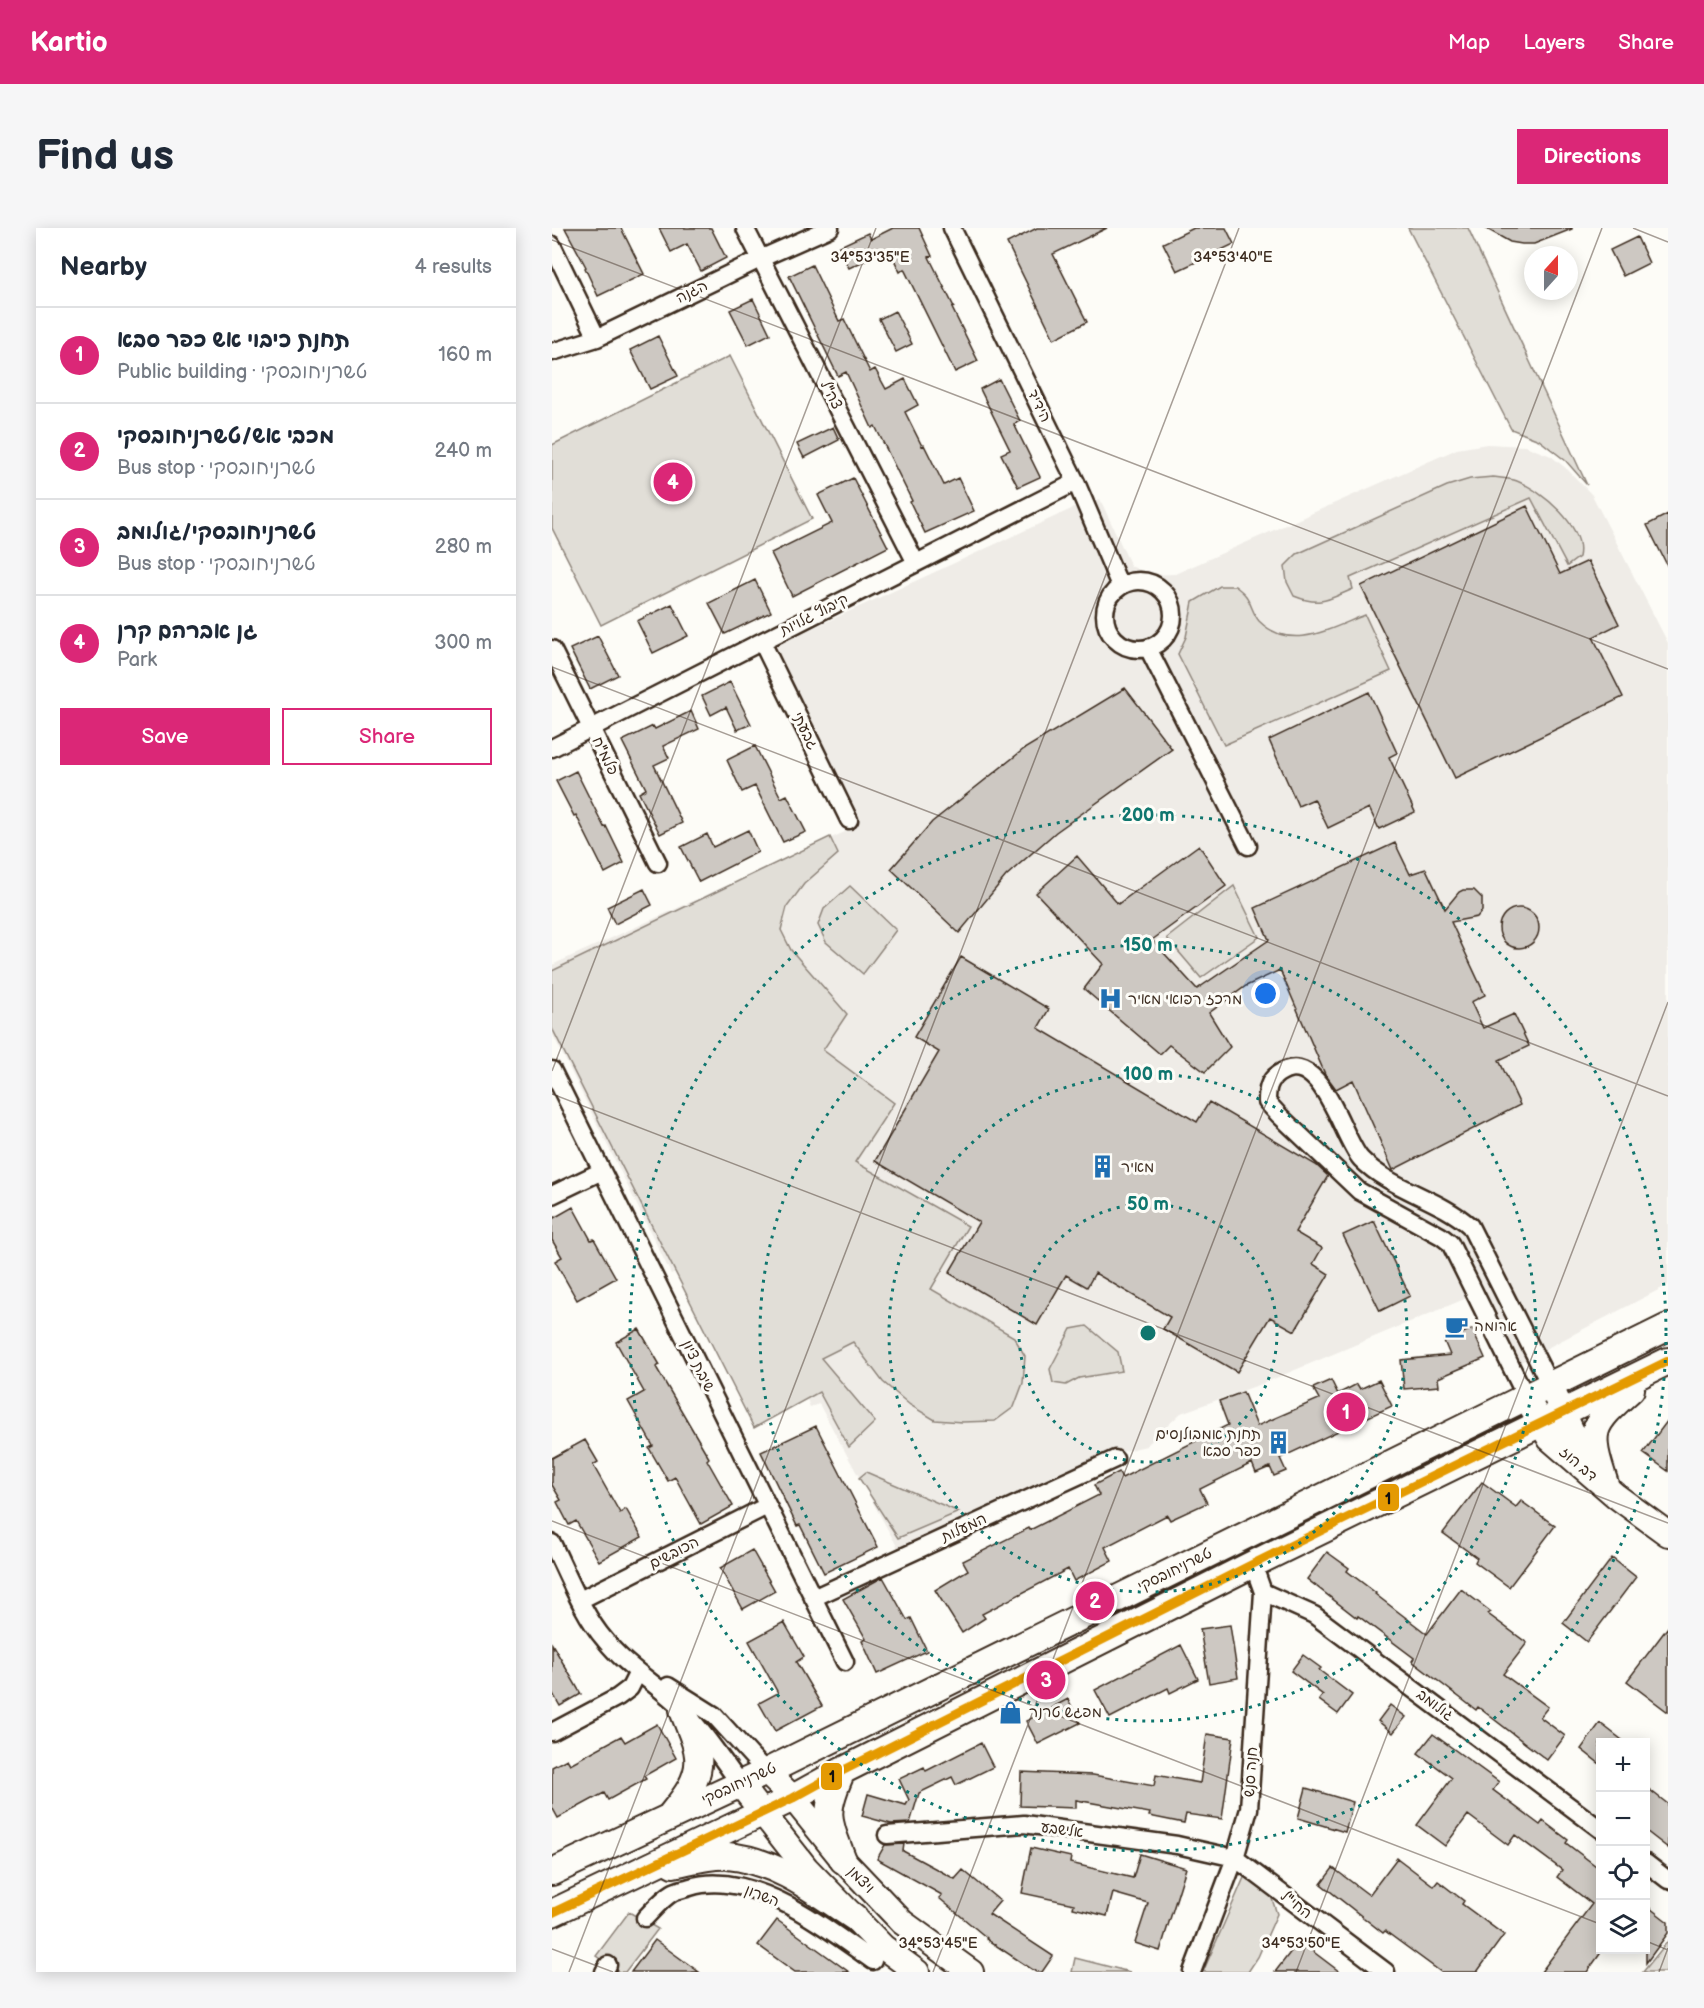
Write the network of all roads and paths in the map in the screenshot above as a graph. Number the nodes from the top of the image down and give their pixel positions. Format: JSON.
{"nodes":[{"id":1,"x":745,"y":228,"type":"edge"},
{"id":2,"x":830,"y":228,"type":"edge"},
{"id":3,"x":952,"y":228,"type":"edge"},
{"id":4,"x":552,"y":245,"type":"edge"},
{"id":5,"x":762,"y":258,"type":"junction"},
{"id":6,"x":597,"y":338,"type":"junction"},
{"id":7,"x":552,"y":352,"type":"edge"},
{"id":8,"x":1076,"y":482,"type":"junction"},
{"id":9,"x":916,"y":563,"type":"junction"},
{"id":10,"x":1120,"y":586,"type":"junction"},
{"id":11,"x":762,"y":642,"type":"junction"},
{"id":12,"x":1148,"y":648,"type":"junction"},
{"id":13,"x":552,"y":649,"type":"edge"},
{"id":14,"x":591,"y":728,"type":"junction"},
{"id":15,"x":552,"y":748,"type":"edge"},
{"id":16,"x":849,"y":820,"type":"dead end"},
{"id":17,"x":1248,"y":846,"type":"dead end"},
{"id":18,"x":658,"y":863,"type":"dead end"},
{"id":19,"x":552,"y":1070,"type":"edge"},
{"id":20,"x":602,"y":1171,"type":"junction"},
{"id":21,"x":552,"y":1195,"type":"edge"},
{"id":22,"x":1668,"y":1328,"type":"edge"},
{"id":23,"x":1661,"y":1365,"type":"edge"},
{"id":24,"x":1550,"y":1386,"type":"junction"},
{"id":25,"x":1526,"y":1397,"type":"junction"},
{"id":26,"x":1552,"y":1418,"type":"junction"},
{"id":27,"x":1115,"y":1459,"type":"dead end"},
{"id":28,"x":1610,"y":1490,"type":"junction"},
{"id":29,"x":768,"y":1506,"type":"junction"},
{"id":30,"x":1668,"y":1534,"type":"edge"},
{"id":31,"x":552,"y":1543,"type":"edge"},
{"id":32,"x":1253,"y":1564,"type":"junction"},
{"id":33,"x":1263,"y":1592,"type":"junction"},
{"id":34,"x":813,"y":1598,"type":"junction"},
{"id":35,"x":580,"y":1600,"type":"junction"},
{"id":36,"x":845,"y":1662,"type":"dead end"},
{"id":37,"x":638,"y":1672,"type":"junction"},
{"id":38,"x":683,"y":1710,"type":"junction"},
{"id":39,"x":552,"y":1732,"type":"edge"},
{"id":40,"x":842,"y":1771,"type":"junction"},
{"id":41,"x":766,"y":1772,"type":"junction"},
{"id":42,"x":740,"y":1784,"type":"junction"},
{"id":43,"x":794,"y":1798,"type":"junction"},
{"id":44,"x":761,"y":1812,"type":"junction"},
{"id":45,"x":670,"y":1817,"type":"junction"},
{"id":46,"x":1596,"y":1826,"type":"edge"},
{"id":47,"x":887,"y":1835,"type":"dead end"},
{"id":48,"x":1235,"y":1858,"type":"junction"},
{"id":49,"x":843,"y":1860,"type":"junction"},
{"id":50,"x":1650,"y":1866,"type":"edge"},
{"id":51,"x":646,"y":1868,"type":"junction"},
{"id":52,"x":552,"y":1872,"type":"edge"},
{"id":53,"x":1668,"y":1880,"type":"edge"},
{"id":54,"x":552,"y":1913,"type":"edge"},
{"id":55,"x":854,"y":1917,"type":"junction"},
{"id":56,"x":645,"y":1918,"type":"dead end"},
{"id":57,"x":874,"y":1960,"type":"edge"},
{"id":58,"x":917,"y":1972,"type":"edge"},
{"id":59,"x":971,"y":1972,"type":"edge"},
{"id":60,"x":1192,"y":1972,"type":"edge"},
{"id":61,"x":1386,"y":1972,"type":"edge"}],
"edges":[{"from":1,"to":5,"type":"street","name":"צה\"ל"},
{"from":2,"to":5,"type":"street","name":"הגנה"},
{"from":3,"to":8,"type":"street","name":"הידיד"},
{"from":4,"to":6,"type":"street"},
{"from":5,"to":6,"type":"street","name":"הגנה"},
{"from":5,"to":9,"type":"street","name":"צה\"ל"},
{"from":6,"to":7,"type":"street","name":"הגנה"},
{"from":8,"to":9,"type":"street","name":"קיבוץ גלויות"},
{"from":8,"to":10,"type":"street","name":"הידיד"},
{"from":9,"to":11,"type":"street","name":"קיבוץ גלויות"},
{"from":10,"to":12,"type":"street"},
{"from":10,"to":12,"type":"street"},
{"from":11,"to":14,"type":"street","name":"קיבוץ גלויות"},
{"from":11,"to":16,"type":"street","name":"גבעתי"},
{"from":12,"to":17,"type":"street"},
{"from":13,"to":14,"type":"street","name":"פלמ\"ח"},
{"from":14,"to":15,"type":"street","name":"קיבוץ גלויות"},
{"from":14,"to":18,"type":"street","name":"פלמ\"ח"},
{"from":19,"to":20,"type":"street","name":"שיבת ציון"},
{"from":20,"to":21,"type":"street"},
{"from":20,"to":29,"type":"street","name":"שיבת ציון"},
{"from":22,"to":24,"type":"main road","name":"טשרניחובסקי"},
{"from":23,"to":26,"type":"main road","name":"טשרניחובסקי"},
{"from":23,"to":28,"type":"main road"},
{"from":24,"to":25,"type":"main road","name":"טשרניחובסקי"},
{"from":24,"to":25,"type":"street"},
{"from":24,"to":26,"type":"main road","name":"דב הוז"},
{"from":25,"to":26,"type":"main road","name":"דב הוז"},
{"from":25,"to":41,"type":"main road","name":"טשרניחובסקי"},
{"from":26,"to":28,"type":"main road","name":"דב הוז"},
{"from":26,"to":32,"type":"main road","name":"טשרניחובסקי"},
{"from":27,"to":34,"type":"street","name":"המעלות"},
{"from":28,"to":30,"type":"main road","name":"דב הוז"},
{"from":29,"to":34,"type":"street","name":"שיבת ציון"},
{"from":29,"to":35,"type":"street","name":"הכובשים"},
{"from":31,"to":35,"type":"street"},
{"from":32,"to":33,"type":"street","name":"חנה סנש"},
{"from":32,"to":40,"type":"main road","name":"טשרניחובסקי"},
{"from":33,"to":46,"type":"street","name":"גולומב"},
{"from":33,"to":48,"type":"street","name":"חנה סנש"},
{"from":34,"to":36,"type":"street","name":"שיבת ציון"},
{"from":35,"to":37,"type":"street"},
{"from":37,"to":38,"type":"street"},
{"from":37,"to":39,"type":"street"},
{"from":37,"to":41,"type":"street"},
{"from":38,"to":42,"type":"street"},
{"from":38,"to":45,"type":"main road"},
{"from":40,"to":43,"type":"main road","name":"טשרניחובסקי"},
{"from":40,"to":49,"type":"main road"},
{"from":41,"to":42,"type":"main road","name":"טשרניחובסקי"},
{"from":41,"to":43,"type":"main road","name":"ויצמן"},
{"from":42,"to":44,"type":"main road","name":"ויצמן"},
{"from":42,"to":45,"type":"main road","name":"טשרניחובסקי"},
{"from":43,"to":44,"type":"main road","name":"טשרניחובסקי"},
{"from":43,"to":49,"type":"main road","name":"ויצמן"},
{"from":44,"to":51,"type":"main road","name":"טשרניחובסקי"},
{"from":44,"to":55,"type":"main road","name":"ויצמן"},
{"from":45,"to":52,"type":"main road","name":"טשרניחובסקי"},
{"from":47,"to":48,"type":"street","name":"אלישבע"},
{"from":48,"to":60,"type":"street","name":"חנה סנש"},
{"from":48,"to":61,"type":"street","name":"החי\"ל"},
{"from":49,"to":59,"type":"main road","name":"ויצמן"},
{"from":50,"to":53,"type":"street"},
{"from":51,"to":54,"type":"main road","name":"טשרניחובסקי"},
{"from":51,"to":55,"type":"main road"},
{"from":55,"to":57,"type":"main road","name":"ויצמן"},
{"from":56,"to":57,"type":"street","name":"השרון"},
{"from":57,"to":58,"type":"main road","name":"ויצמן"}]}
